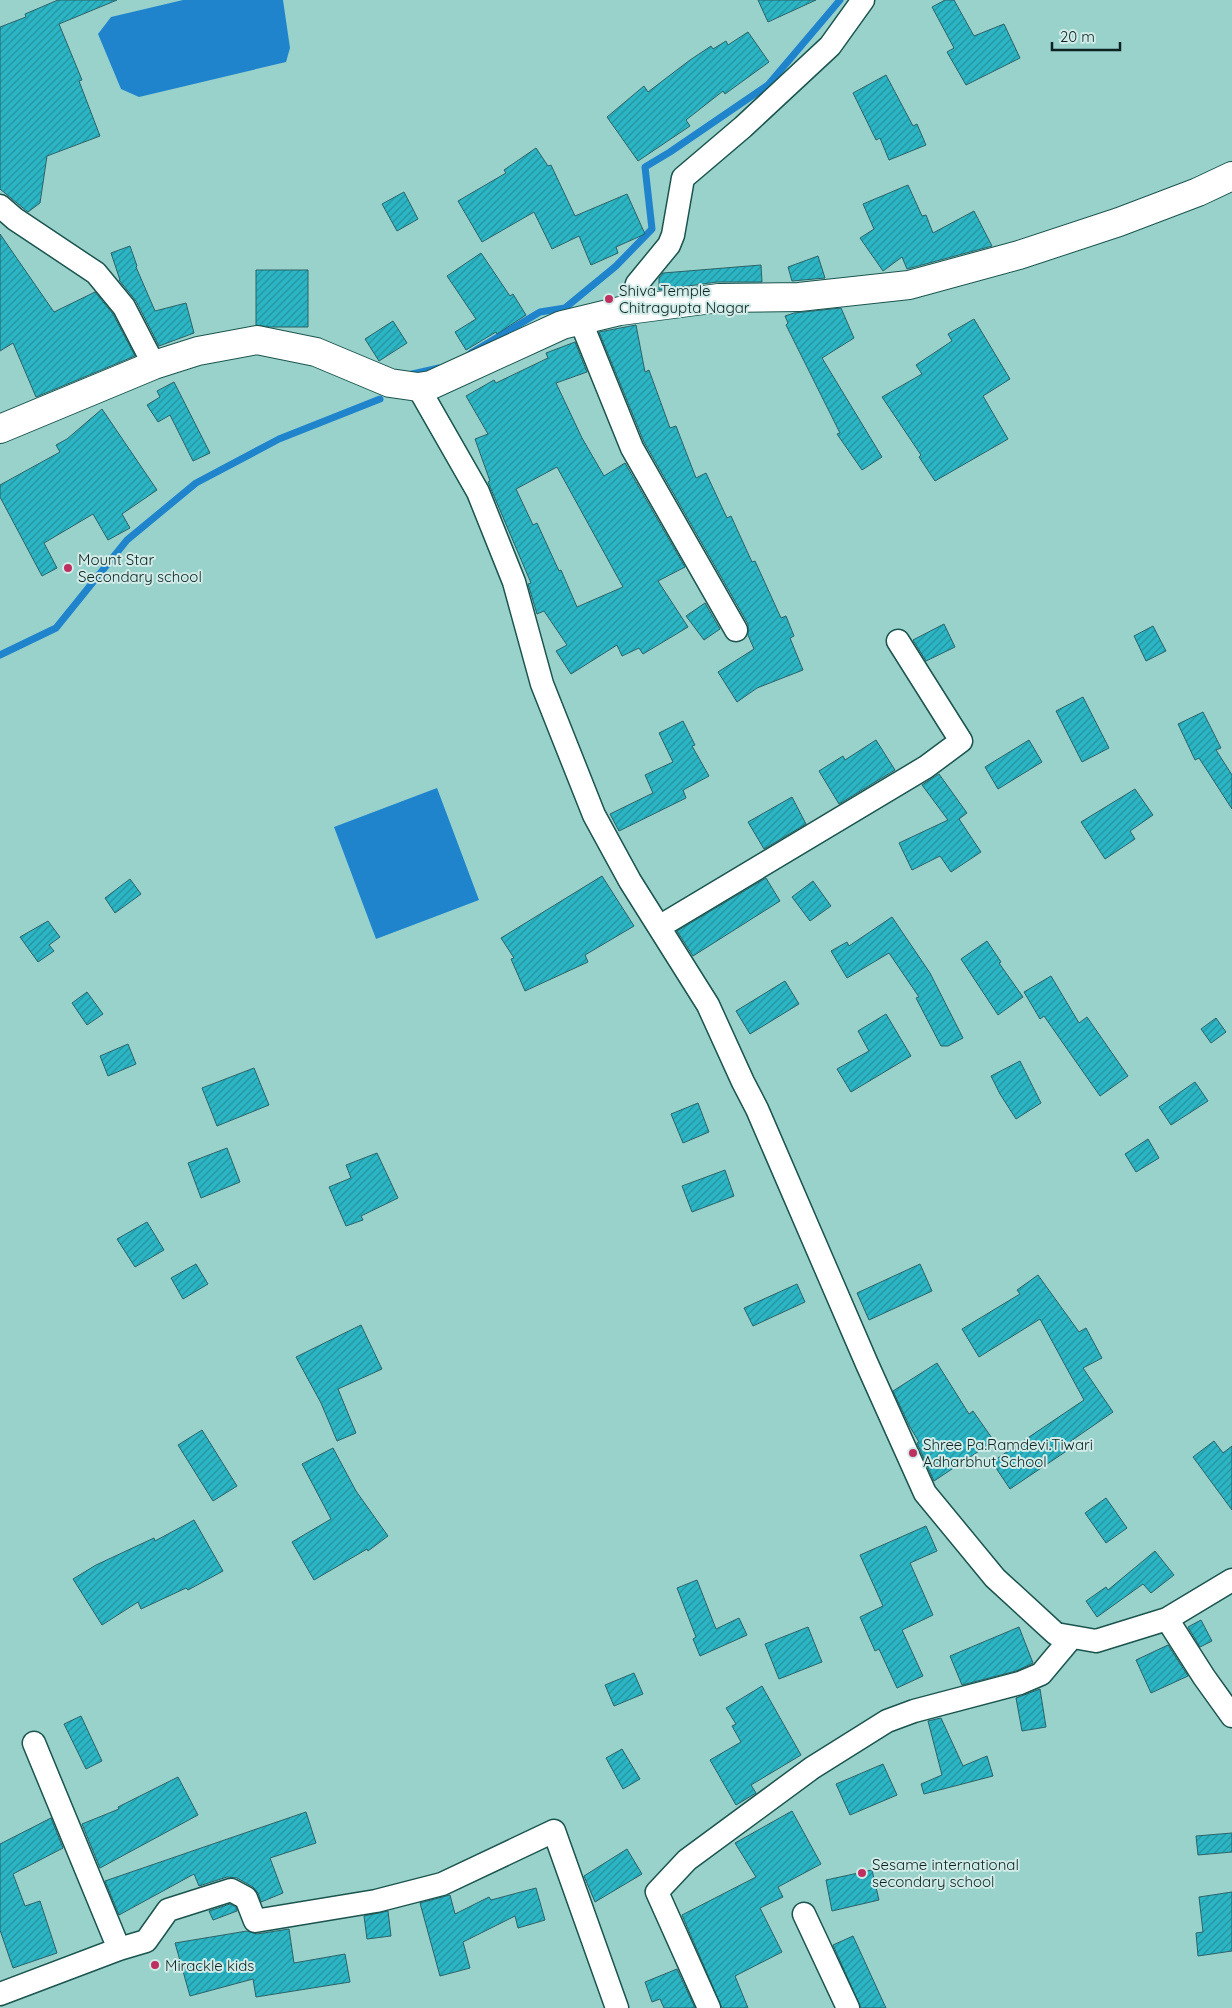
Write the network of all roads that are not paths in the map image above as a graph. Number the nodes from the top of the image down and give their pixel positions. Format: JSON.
{"nodes":[{"id":1,"x":863,"y":0,"type":"edge"},
{"id":2,"x":1232,"y":176,"type":"edge"},
{"id":3,"x":0,"y":206,"type":"edge"},
{"id":4,"x":629,"y":310,"type":"junction"},
{"id":5,"x":581,"y":322,"type":"junction"},
{"id":6,"x":154,"y":365,"type":"junction"},
{"id":7,"x":418,"y":387,"type":"junction"},
{"id":8,"x":0,"y":428,"type":"edge"},
{"id":9,"x":736,"y":630,"type":"dead end"},
{"id":10,"x":898,"y":640,"type":"dead end"},
{"id":11,"x":659,"y":928,"type":"junction"},
{"id":12,"x":1232,"y":1580,"type":"edge"},
{"id":13,"x":1168,"y":1619,"type":"junction"},
{"id":14,"x":1072,"y":1636,"type":"junction"},
{"id":15,"x":1232,"y":1716,"type":"edge"},
{"id":16,"x":34,"y":1743,"type":"dead end"},
{"id":17,"x":804,"y":1914,"type":"dead end"},
{"id":18,"x":119,"y":1950,"type":"junction"},
{"id":19,"x":0,"y":1994,"type":"edge"},
{"id":20,"x":617,"y":2008,"type":"edge"},
{"id":21,"x":709,"y":2008,"type":"edge"},
{"id":22,"x":848,"y":2008,"type":"edge"}],
"edges":[{"from":1,"to":4,"type":"street"},
{"from":2,"to":4,"type":"street"},
{"from":3,"to":6,"type":"street"},
{"from":4,"to":5,"type":"street"},
{"from":5,"to":7,"type":"street"},
{"from":5,"to":9,"type":"street"},
{"from":6,"to":7,"type":"street"},
{"from":6,"to":8,"type":"street"},
{"from":7,"to":11,"type":"street"},
{"from":10,"to":11,"type":"street"},
{"from":11,"to":14,"type":"street"},
{"from":12,"to":13,"type":"street"},
{"from":13,"to":14,"type":"street"},
{"from":13,"to":15,"type":"street"},
{"from":14,"to":21,"type":"street"},
{"from":16,"to":18,"type":"street"},
{"from":17,"to":22,"type":"street"},
{"from":18,"to":19,"type":"street"},
{"from":18,"to":20,"type":"street"}]}
